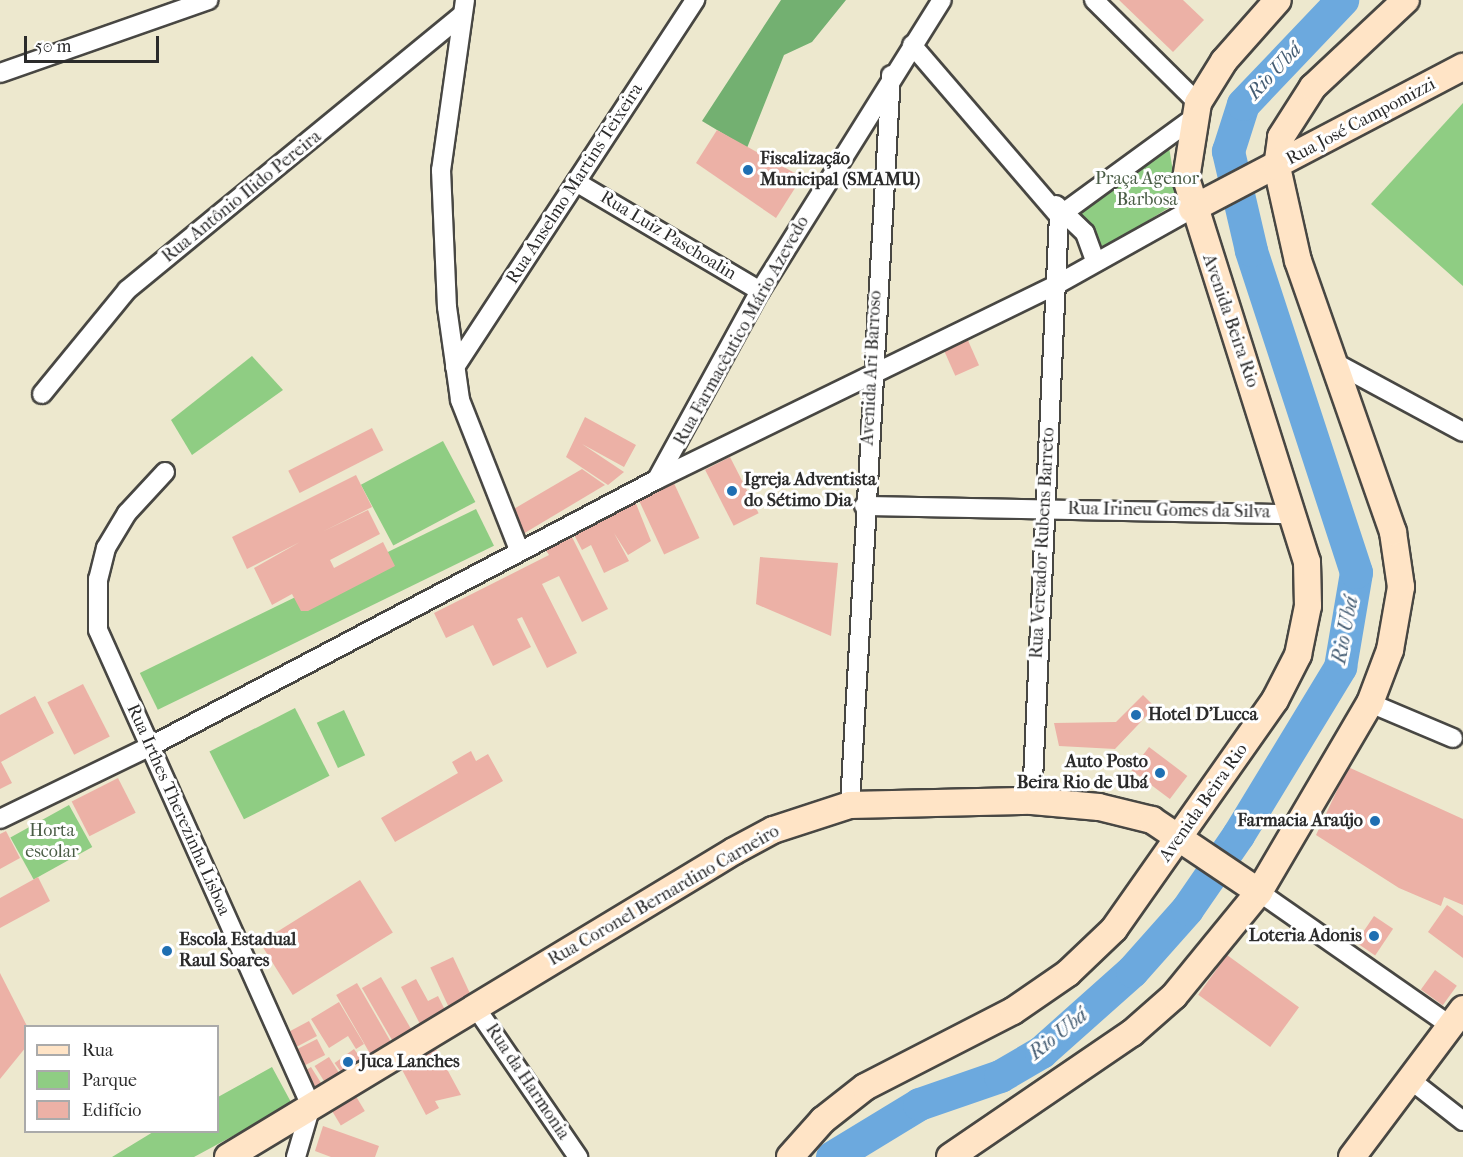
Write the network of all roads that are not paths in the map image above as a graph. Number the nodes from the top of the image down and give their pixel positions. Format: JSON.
{"nodes":[{"id":1,"x":209,"y":0,"type":"edge"},
{"id":2,"x":695,"y":0,"type":"edge"},
{"id":3,"x":952,"y":0,"type":"edge"},
{"id":4,"x":1094,"y":0,"type":"edge"},
{"id":5,"x":1278,"y":0,"type":"edge"},
{"id":6,"x":1406,"y":0,"type":"edge"},
{"id":7,"x":938,"y":7,"type":"edge"},
{"id":8,"x":463,"y":8,"type":"edge"},
{"id":9,"x":912,"y":45,"type":"junction"},
{"id":10,"x":1463,"y":67,"type":"edge"},
{"id":11,"x":0,"y":73,"type":"edge"},
{"id":12,"x":891,"y":75,"type":"junction"},
{"id":13,"x":1195,"y":111,"type":"junction"},
{"id":14,"x":1267,"y":172,"type":"junction"},
{"id":15,"x":576,"y":182,"type":"junction"},
{"id":16,"x":1192,"y":209,"type":"junction"},
{"id":17,"x":1062,"y":214,"type":"junction"},
{"id":18,"x":1095,"y":261,"type":"junction"},
{"id":19,"x":1056,"y":285,"type":"junction"},
{"id":20,"x":760,"y":291,"type":"junction"},
{"id":21,"x":1330,"y":360,"type":"junction"},
{"id":22,"x":455,"y":367,"type":"junction"},
{"id":23,"x":872,"y":378,"type":"junction"},
{"id":24,"x":42,"y":394,"type":"dead end"},
{"id":25,"x":1463,"y":432,"type":"edge"},
{"id":26,"x":165,"y":472,"type":"dead end"},
{"id":27,"x":656,"y":480,"type":"junction"},
{"id":28,"x":864,"y":506,"type":"junction"},
{"id":29,"x":1043,"y":508,"type":"junction"},
{"id":30,"x":1294,"y":514,"type":"junction"},
{"id":31,"x":519,"y":550,"type":"junction"},
{"id":32,"x":1370,"y":703,"type":"junction"},
{"id":33,"x":1453,"y":738,"type":"dead end"},
{"id":34,"x":151,"y":746,"type":"junction"},
{"id":35,"x":1032,"y":801,"type":"junction"},
{"id":36,"x":850,"y":805,"type":"junction"},
{"id":37,"x":0,"y":819,"type":"edge"},
{"id":38,"x":1189,"y":842,"type":"junction"},
{"id":39,"x":1251,"y":886,"type":"junction"},
{"id":40,"x":476,"y":1008,"type":"junction"},
{"id":41,"x":1457,"y":1018,"type":"edge"},
{"id":42,"x":1412,"y":1081,"type":"junction"},
{"id":43,"x":311,"y":1106,"type":"junction"},
{"id":44,"x":1463,"y":1121,"type":"edge"},
{"id":45,"x":228,"y":1157,"type":"edge"},
{"id":46,"x":296,"y":1157,"type":"edge"},
{"id":47,"x":578,"y":1157,"type":"edge"},
{"id":48,"x":790,"y":1157,"type":"edge"},
{"id":49,"x":950,"y":1157,"type":"edge"},
{"id":50,"x":1352,"y":1157,"type":"edge"}],
"edges":[{"from":1,"to":11,"type":"street"},
{"from":2,"to":15,"type":"street","name":"Rua Anselmo Martins Teixeira"},
{"from":3,"to":7,"type":"street","name":"Rua Farmacêutico Mário Azevedo"},
{"from":4,"to":13,"type":"street"},
{"from":5,"to":13,"type":"main road","name":"Avenida Beira Rio"},
{"from":6,"to":14,"type":"main road"},
{"from":7,"to":9,"type":"street","name":"Rua Farmacêutico Mário Azevedo"},
{"from":8,"to":22,"type":"street"},
{"from":8,"to":24,"type":"street","name":"Rua Antônio Ilido Pereira"},
{"from":9,"to":12,"type":"street","name":"Rua Farmacêutico Mário Azevedo"},
{"from":9,"to":17,"type":"street"},
{"from":10,"to":14,"type":"main road","name":"Rua José Campomizzi"},
{"from":12,"to":20,"type":"street","name":"Rua Farmacêutico Mário Azevedo"},
{"from":12,"to":23,"type":"street","name":"Avenida Ari Barroso"},
{"from":13,"to":16,"type":"main road","name":"Avenida Beira Rio"},
{"from":13,"to":17,"type":"street"},
{"from":14,"to":16,"type":"main road","name":"Rua José Campomizzi"},
{"from":14,"to":21,"type":"main road"},
{"from":15,"to":20,"type":"street","name":"Rua Luiz Paschoalin"},
{"from":15,"to":22,"type":"street","name":"Rua Anselmo Martins Teixeira"},
{"from":16,"to":18,"type":"street"},
{"from":16,"to":30,"type":"main road","name":"Avenida Beira Rio"},
{"from":17,"to":18,"type":"street"},
{"from":17,"to":19,"type":"street","name":"Rua Vereador Rubens Barreto"},
{"from":18,"to":19,"type":"street"},
{"from":19,"to":23,"type":"street"},
{"from":19,"to":29,"type":"street","name":"Rua Vereador Rubens Barreto"},
{"from":20,"to":27,"type":"street","name":"Rua Farmacêutico Mário Azevedo"},
{"from":21,"to":25,"type":"street"},
{"from":21,"to":32,"type":"main road"},
{"from":22,"to":31,"type":"street"},
{"from":23,"to":27,"type":"street"},
{"from":23,"to":28,"type":"street","name":"Avenida Ari Barroso"},
{"from":26,"to":34,"type":"street","name":"Rua Irthes Therezinha Lisboa"},
{"from":27,"to":31,"type":"street"},
{"from":28,"to":29,"type":"street","name":"Rua Irineu Gomes da Silva"},
{"from":28,"to":36,"type":"street","name":"Avenida Ari Barroso"},
{"from":29,"to":30,"type":"street","name":"Rua Irineu Gomes da Silva"},
{"from":29,"to":35,"type":"street","name":"Rua Vereador Rubens Barreto"},
{"from":30,"to":38,"type":"main road","name":"Avenida Beira Rio"},
{"from":31,"to":34,"type":"street"},
{"from":32,"to":33,"type":"street"},
{"from":32,"to":39,"type":"main road"},
{"from":34,"to":37,"type":"street"},
{"from":34,"to":43,"type":"street","name":"Rua Irthes Therezinha Lisboa"},
{"from":35,"to":36,"type":"main road","name":"Rua Coronel Bernardino Carneiro"},
{"from":35,"to":38,"type":"main road","name":"Rua Coronel Bernardino Carneiro"},
{"from":36,"to":40,"type":"main road","name":"Rua Coronel Bernardino Carneiro"},
{"from":38,"to":39,"type":"main road","name":"Rua Coronel Bernardino Carneiro"},
{"from":38,"to":48,"type":"main road","name":"Avenida Beira Rio"},
{"from":39,"to":41,"type":"street"},
{"from":39,"to":49,"type":"main road"},
{"from":40,"to":43,"type":"main road","name":"Rua Coronel Bernardino Carneiro"},
{"from":40,"to":47,"type":"street","name":"Rua da Harmonia"},
{"from":41,"to":42,"type":"main road"},
{"from":42,"to":44,"type":"street"},
{"from":42,"to":50,"type":"main road"},
{"from":43,"to":45,"type":"main road","name":"Rua Coronel Bernardino Carneiro"},
{"from":43,"to":46,"type":"street"}]}
